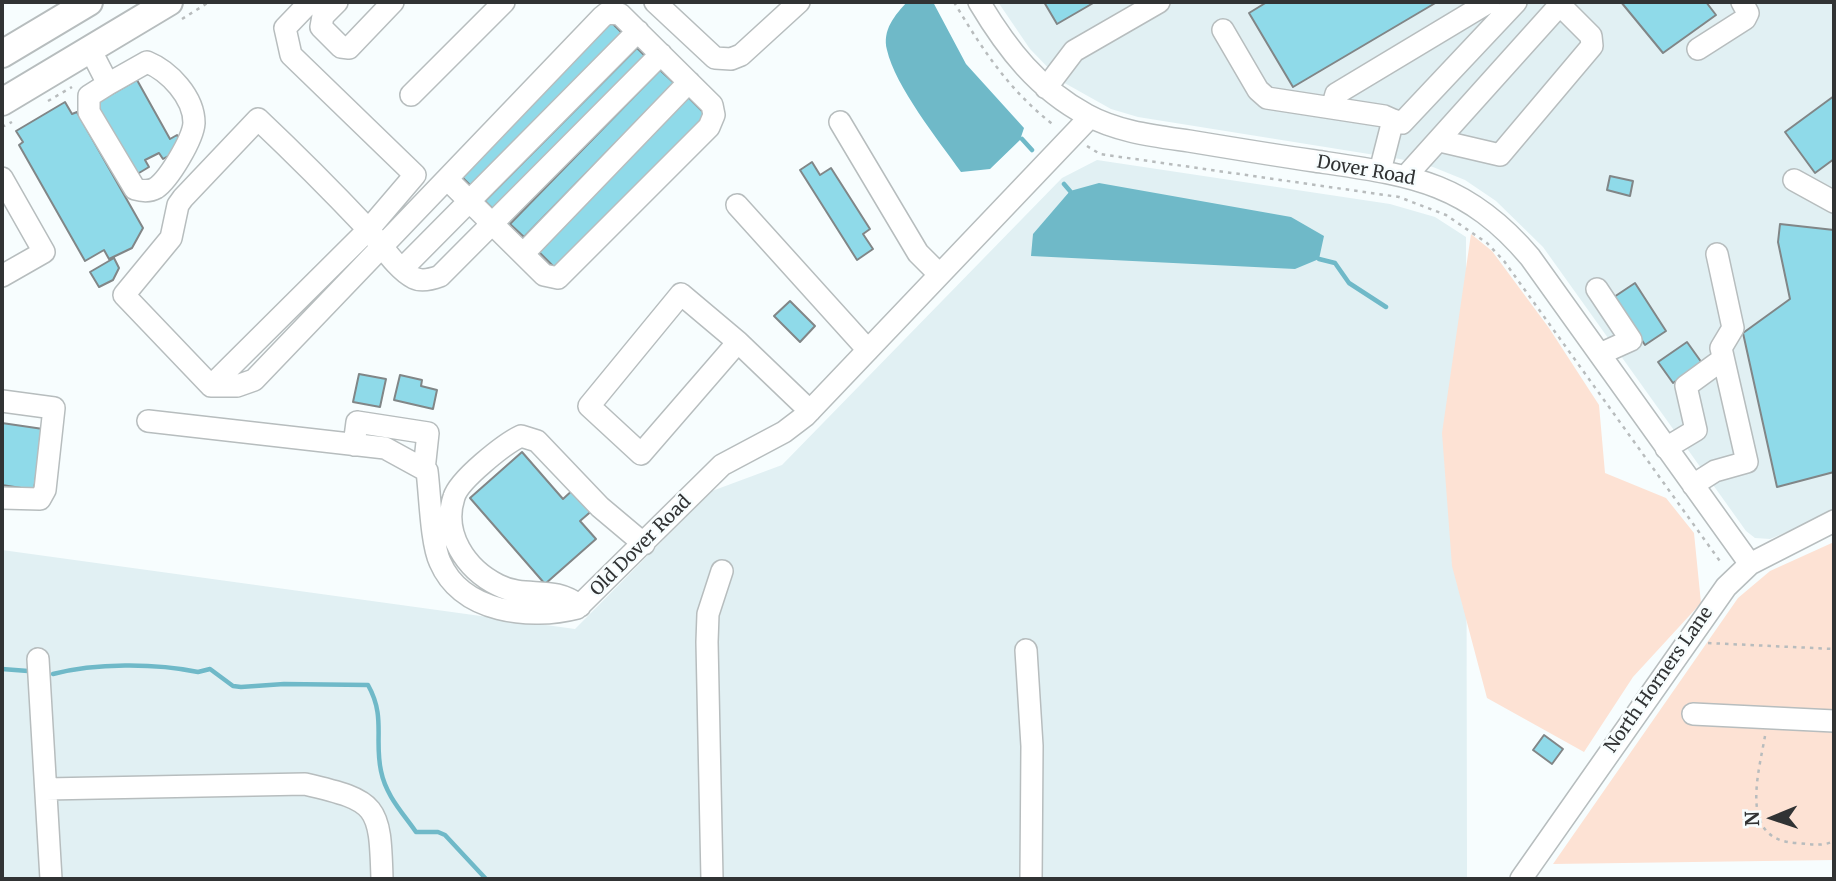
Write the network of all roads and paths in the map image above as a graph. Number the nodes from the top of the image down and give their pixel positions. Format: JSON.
{"nodes":[{"id":1,"x":89,"y":2,"type":"edge"},
{"id":2,"x":169,"y":2,"type":"edge"},
{"id":3,"x":310,"y":2,"type":"edge"},
{"id":4,"x":337,"y":2,"type":"edge"},
{"id":5,"x":393,"y":2,"type":"edge"},
{"id":6,"x":504,"y":2,"type":"edge"},
{"id":7,"x":654,"y":2,"type":"edge"},
{"id":8,"x":799,"y":2,"type":"edge"},
{"id":9,"x":954,"y":2,"type":"edge"},
{"id":10,"x":979,"y":2,"type":"edge"},
{"id":11,"x":1159,"y":2,"type":"edge"},
{"id":12,"x":1489,"y":2,"type":"edge"},
{"id":13,"x":1516,"y":2,"type":"edge"},
{"id":14,"x":1742,"y":2,"type":"edge"},
{"id":15,"x":1223,"y":30,"type":"dead end"},
{"id":16,"x":638,"y":31,"type":"junction"},
{"id":17,"x":90,"y":49,"type":"junction"},
{"id":18,"x":1698,"y":49,"type":"dead end"},
{"id":19,"x":2,"y":54,"type":"edge"},
{"id":20,"x":661,"y":54,"type":"junction"},
{"id":21,"x":689,"y":82,"type":"junction"},
{"id":22,"x":108,"y":83,"type":"junction"},
{"id":23,"x":1046,"y":88,"type":"junction"},
{"id":24,"x":411,"y":95,"type":"dead end"},
{"id":25,"x":2,"y":102,"type":"edge"},
{"id":26,"x":1332,"y":108,"type":"junction"},
{"id":27,"x":1090,"y":117,"type":"junction"},
{"id":28,"x":1393,"y":120,"type":"junction"},
{"id":29,"x":840,"y":122,"type":"dead end"},
{"id":30,"x":1072,"y":135,"type":"junction"},
{"id":31,"x":1440,"y":141,"type":"junction"},
{"id":32,"x":1380,"y":171,"type":"junction"},
{"id":33,"x":1406,"y":176,"type":"junction"},
{"id":34,"x":2,"y":178,"type":"edge"},
{"id":35,"x":447,"y":179,"type":"junction"},
{"id":36,"x":1794,"y":180,"type":"dead end"},
{"id":37,"x":470,"y":202,"type":"junction"},
{"id":38,"x":1834,"y":202,"type":"edge"},
{"id":39,"x":737,"y":205,"type":"dead end"},
{"id":40,"x":492,"y":224,"type":"junction"},
{"id":41,"x":368,"y":230,"type":"junction"},
{"id":42,"x":383,"y":246,"type":"junction"},
{"id":43,"x":523,"y":254,"type":"junction"},
{"id":44,"x":1717,"y":254,"type":"dead end"},
{"id":45,"x":403,"y":268,"type":"junction"},
{"id":46,"x":939,"y":274,"type":"junction"},
{"id":47,"x":2,"y":276,"type":"edge"},
{"id":48,"x":1597,"y":289,"type":"dead end"},
{"id":49,"x":1613,"y":313,"type":"junction"},
{"id":50,"x":1585,"y":332,"type":"junction"},
{"id":51,"x":738,"y":342,"type":"junction"},
{"id":52,"x":867,"y":350,"type":"junction"},
{"id":53,"x":1600,"y":355,"type":"junction"},
{"id":54,"x":1723,"y":359,"type":"junction"},
{"id":55,"x":211,"y":386,"type":"junction"},
{"id":56,"x":2,"y":401,"type":"edge"},
{"id":57,"x":810,"y":411,"type":"junction"},
{"id":58,"x":148,"y":422,"type":"dead end"},
{"id":59,"x":354,"y":444,"type":"junction"},
{"id":60,"x":1666,"y":448,"type":"junction"},
{"id":61,"x":424,"y":470,"type":"junction"},
{"id":62,"x":1693,"y":485,"type":"junction"},
{"id":63,"x":2,"y":498,"type":"edge"},
{"id":64,"x":1834,"y":521,"type":"edge"},
{"id":65,"x":644,"y":544,"type":"junction"},
{"id":66,"x":1750,"y":564,"type":"junction"},
{"id":67,"x":1723,"y":567,"type":"dead end"},
{"id":68,"x":722,"y":571,"type":"dead end"},
{"id":69,"x":580,"y":606,"type":"junction"},
{"id":70,"x":1700,"y":643,"type":"dead end"},
{"id":71,"x":1834,"y":649,"type":"edge"},
{"id":72,"x":1026,"y":650,"type":"dead end"},
{"id":73,"x":38,"y":659,"type":"dead end"},
{"id":74,"x":1693,"y":714,"type":"dead end"},
{"id":75,"x":1768,"y":718,"type":"junction"},
{"id":76,"x":1834,"y":721,"type":"edge"},
{"id":77,"x":46,"y":789,"type":"junction"},
{"id":78,"x":1834,"y":841,"type":"edge"},
{"id":79,"x":51,"y":879,"type":"edge"},
{"id":80,"x":382,"y":879,"type":"edge"},
{"id":81,"x":712,"y":879,"type":"edge"},
{"id":82,"x":1031,"y":879,"type":"edge"},
{"id":83,"x":1521,"y":879,"type":"edge"}],
"edges":[{"from":1,"to":19,"type":"main road"},
{"from":2,"to":17,"type":"main road"},
{"from":3,"to":41,"type":"street"},
{"from":4,"to":5,"type":"street"},
{"from":6,"to":24,"type":"street"},
{"from":7,"to":8,"type":"street"},
{"from":9,"to":30,"type":"path"},
{"from":10,"to":23,"type":"street","name":"Dover Road"},
{"from":11,"to":23,"type":"street"},
{"from":12,"to":26,"type":"street"},
{"from":13,"to":28,"type":"street"},
{"from":14,"to":18,"type":"street"},
{"from":15,"to":26,"type":"street"},
{"from":16,"to":20,"type":"street"},
{"from":16,"to":35,"type":"street"},
{"from":16,"to":37,"type":"street"},
{"from":17,"to":22,"type":"street"},
{"from":17,"to":25,"type":"main road"},
{"from":20,"to":21,"type":"street"},
{"from":20,"to":40,"type":"street"},
{"from":21,"to":43,"type":"street"},
{"from":21,"to":43,"type":"street"},
{"from":22,"to":22,"type":"street"},
{"from":23,"to":27,"type":"street","name":"Dover Road"},
{"from":26,"to":28,"type":"street"},
{"from":27,"to":30,"type":"street","name":"Old Dover Road"},
{"from":27,"to":32,"type":"street","name":"Dover Road"},
{"from":28,"to":32,"type":"street"},
{"from":29,"to":46,"type":"street"},
{"from":30,"to":46,"type":"street","name":"Old Dover Road"},
{"from":30,"to":67,"type":"path"},
{"from":31,"to":31,"type":"street"},
{"from":31,"to":33,"type":"street"},
{"from":32,"to":33,"type":"street","name":"Dover Road"},
{"from":33,"to":50,"type":"street","name":"Dover Road"},
{"from":34,"to":47,"type":"street"},
{"from":35,"to":37,"type":"street"},
{"from":35,"to":42,"type":"street"},
{"from":36,"to":38,"type":"street"},
{"from":37,"to":40,"type":"street"},
{"from":37,"to":45,"type":"street"},
{"from":39,"to":52,"type":"street"},
{"from":40,"to":43,"type":"street"},
{"from":40,"to":45,"type":"street"},
{"from":41,"to":42,"type":"street"},
{"from":41,"to":55,"type":"street"},
{"from":41,"to":55,"type":"street"},
{"from":42,"to":45,"type":"street"},
{"from":42,"to":55,"type":"street"},
{"from":44,"to":54,"type":"street"},
{"from":46,"to":52,"type":"street","name":"Old Dover Road"},
{"from":48,"to":49,"type":"street"},
{"from":49,"to":50,"type":"street"},
{"from":49,"to":53,"type":"street"},
{"from":50,"to":53,"type":"street","name":"Dover Road"},
{"from":51,"to":51,"type":"street"},
{"from":51,"to":57,"type":"street"},
{"from":52,"to":57,"type":"street","name":"Old Dover Road"},
{"from":53,"to":60,"type":"street","name":"Dover Road"},
{"from":54,"to":60,"type":"street"},
{"from":54,"to":62,"type":"street"},
{"from":56,"to":63,"type":"street"},
{"from":57,"to":65,"type":"street","name":"Old Dover Road"},
{"from":58,"to":59,"type":"street"},
{"from":59,"to":61,"type":"street"},
{"from":59,"to":61,"type":"street","name":"Old Dover Road"},
{"from":60,"to":62,"type":"street","name":"Dover Road"},
{"from":61,"to":69,"type":"street","name":"Old Dover Road"},
{"from":62,"to":66,"type":"street","name":"Dover Road"},
{"from":64,"to":66,"type":"street","name":"North Horners Lane"},
{"from":65,"to":69,"type":"street","name":"Old Dover Road"},
{"from":65,"to":69,"type":"street"},
{"from":66,"to":83,"type":"street","name":"North Horners Lane"},
{"from":68,"to":81,"type":"street"},
{"from":70,"to":71,"type":"path"},
{"from":72,"to":82,"type":"street"},
{"from":73,"to":77,"type":"street"},
{"from":74,"to":75,"type":"street"},
{"from":75,"to":76,"type":"street"},
{"from":75,"to":78,"type":"path"},
{"from":77,"to":79,"type":"street"},
{"from":77,"to":80,"type":"street"}]}
